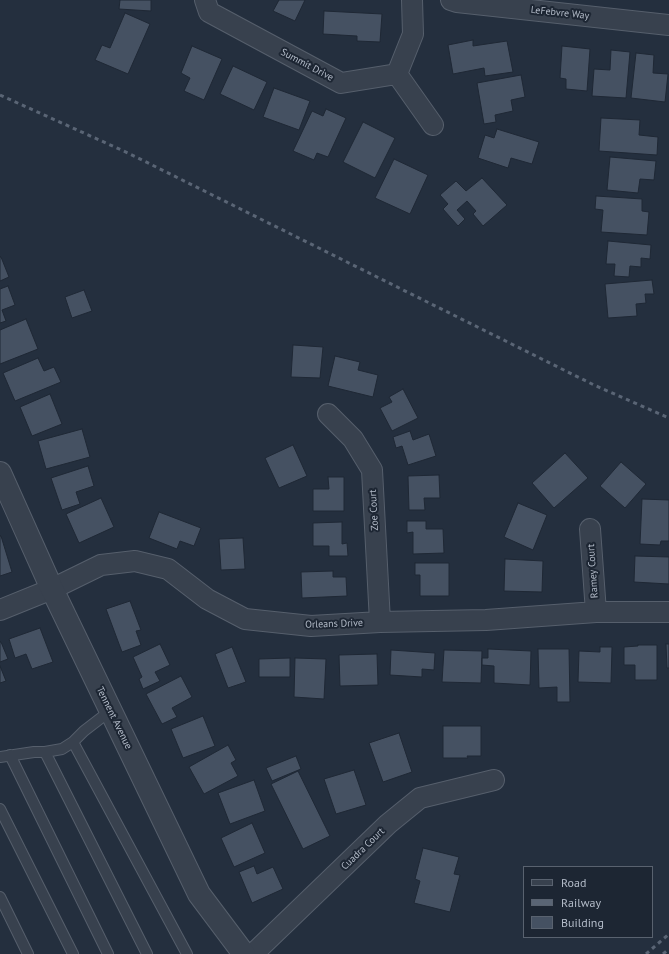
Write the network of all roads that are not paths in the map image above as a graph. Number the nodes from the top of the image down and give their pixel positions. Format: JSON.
{"nodes":[{"id":1,"x":206,"y":0,"type":"edge"},
{"id":2,"x":412,"y":0,"type":"edge"},
{"id":3,"x":451,"y":0,"type":"edge"},
{"id":4,"x":669,"y":25,"type":"edge"},
{"id":5,"x":397,"y":74,"type":"junction"},
{"id":6,"x":432,"y":125,"type":"dead end"},
{"id":7,"x":328,"y":414,"type":"dead end"},
{"id":8,"x":0,"y":473,"type":"edge"},
{"id":9,"x":590,"y":529,"type":"dead end"},
{"id":10,"x":52,"y":589,"type":"junction"},
{"id":11,"x":0,"y":610,"type":"edge"},
{"id":12,"x":596,"y":612,"type":"junction"},
{"id":13,"x":669,"y":612,"type":"edge"},
{"id":14,"x":380,"y":622,"type":"junction"},
{"id":15,"x":110,"y":711,"type":"junction"},
{"id":16,"x":73,"y":742,"type":"junction"},
{"id":17,"x":45,"y":752,"type":"junction"},
{"id":18,"x":5,"y":756,"type":"edge"},
{"id":19,"x":494,"y":780,"type":"dead end"},
{"id":20,"x":0,"y":809,"type":"edge"},
{"id":21,"x":0,"y":897,"type":"edge"},
{"id":22,"x":28,"y":954,"type":"edge"},
{"id":23,"x":72,"y":954,"type":"edge"},
{"id":24,"x":108,"y":954,"type":"edge"},
{"id":25,"x":147,"y":954,"type":"edge"},
{"id":26,"x":187,"y":954,"type":"edge"},
{"id":27,"x":244,"y":954,"type":"edge"},
{"id":28,"x":253,"y":954,"type":"edge"}],
"edges":[{"from":1,"to":5,"type":"street","name":"Summit Drive"},
{"from":2,"to":5,"type":"street"},
{"from":3,"to":4,"type":"street","name":"LeFebvre Way"},
{"from":5,"to":6,"type":"street"},
{"from":7,"to":14,"type":"street","name":"Zoe Court"},
{"from":8,"to":10,"type":"street","name":"Tennent Avenue"},
{"from":9,"to":12,"type":"street","name":"Ramey Court"},
{"from":10,"to":11,"type":"street","name":"Orleans Drive"},
{"from":10,"to":14,"type":"street","name":"Orleans Drive"},
{"from":10,"to":15,"type":"street","name":"Tennent Avenue"},
{"from":12,"to":13,"type":"street","name":"Orleans Drive"},
{"from":12,"to":14,"type":"street","name":"Orleans Drive"},
{"from":15,"to":16,"type":"lane"},
{"from":15,"to":27,"type":"street","name":"Tennent Avenue"},
{"from":16,"to":17,"type":"lane"},
{"from":16,"to":26,"type":"lane"},
{"from":17,"to":18,"type":"lane"},
{"from":17,"to":25,"type":"lane"},
{"from":18,"to":24,"type":"lane"},
{"from":19,"to":28,"type":"street","name":"Cuadra Court"},
{"from":20,"to":23,"type":"lane"},
{"from":21,"to":22,"type":"lane"}]}
